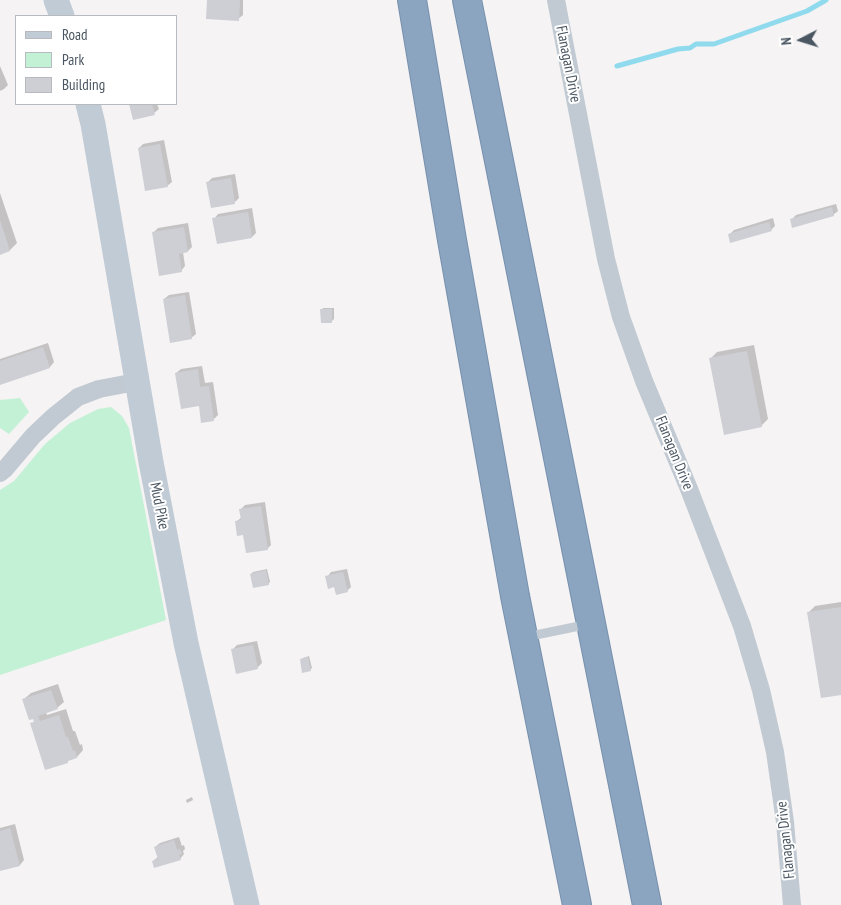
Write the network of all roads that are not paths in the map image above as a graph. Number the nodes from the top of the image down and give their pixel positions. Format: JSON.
{"nodes":[{"id":1,"x":56,"y":0,"type":"edge"},
{"id":2,"x":412,"y":0,"type":"edge"},
{"id":3,"x":466,"y":0,"type":"edge"},
{"id":4,"x":556,"y":0,"type":"edge"},
{"id":5,"x":62,"y":15,"type":"edge"},
{"id":6,"x":88,"y":105,"type":"edge"},
{"id":7,"x":136,"y":382,"type":"junction"},
{"id":8,"x":0,"y":473,"type":"edge"},
{"id":9,"x":591,"y":624,"type":"junction"},
{"id":10,"x":524,"y":638,"type":"junction"},
{"id":11,"x":247,"y":905,"type":"edge"},
{"id":12,"x":577,"y":905,"type":"edge"},
{"id":13,"x":647,"y":905,"type":"edge"},
{"id":14,"x":792,"y":905,"type":"edge"}],
"edges":[{"from":1,"to":5,"type":"street"},
{"from":2,"to":10,"type":"highway"},
{"from":3,"to":9,"type":"highway"},
{"from":4,"to":14,"type":"street","name":"Flanagan Drive"},
{"from":6,"to":7,"type":"street","name":"Mud Pike"},
{"from":7,"to":8,"type":"street"},
{"from":7,"to":11,"type":"street","name":"Mud Pike"},
{"from":9,"to":10,"type":"lane"},
{"from":9,"to":13,"type":"highway"},
{"from":10,"to":12,"type":"highway"}]}
